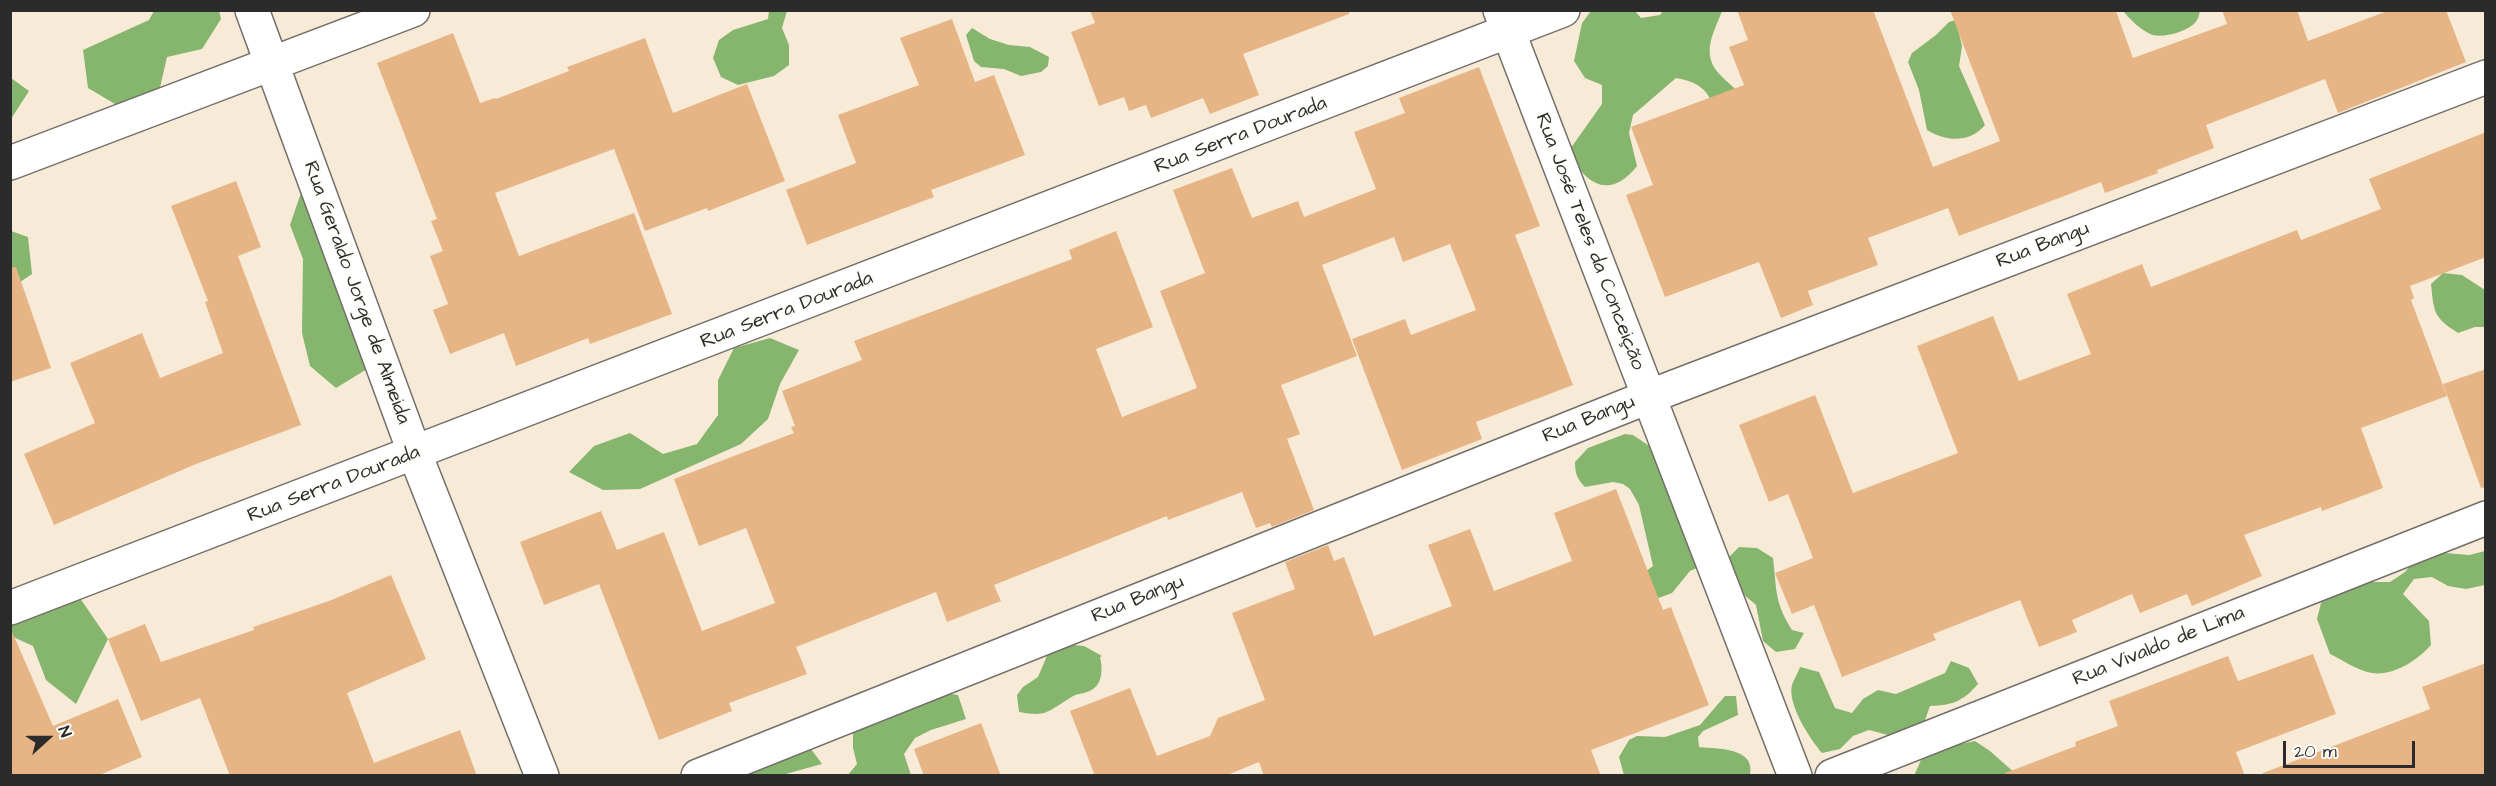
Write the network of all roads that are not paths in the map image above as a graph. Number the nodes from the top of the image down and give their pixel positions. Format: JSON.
{"nodes":[{"id":1,"x":252,"y":10,"type":"edge"},
{"id":2,"x":413,"y":10,"type":"edge"},
{"id":3,"x":1563,"y":10,"type":"edge"},
{"id":4,"x":1504,"y":22,"type":"edge"},
{"id":5,"x":273,"y":65,"type":"junction"},
{"id":6,"x":2486,"y":77,"type":"edge"},
{"id":7,"x":10,"y":163,"type":"edge"},
{"id":8,"x":1648,"y":397,"type":"junction"},
{"id":9,"x":415,"y":454,"type":"junction"},
{"id":10,"x":2486,"y":518,"type":"edge"},
{"id":11,"x":10,"y":608,"type":"edge"},
{"id":12,"x":542,"y":776,"type":"edge"},
{"id":13,"x":698,"y":776,"type":"edge"},
{"id":14,"x":1795,"y":776,"type":"edge"},
{"id":15,"x":1832,"y":776,"type":"edge"}],
"edges":[{"from":1,"to":5,"type":"street","name":"Rua Geraldo Jorge de Almeida"},
{"from":2,"to":5,"type":"street"},
{"from":3,"to":4,"type":"street","name":"Rua Serra Dourada"},
{"from":4,"to":8,"type":"street","name":"Rua José Teles da Conceição"},
{"from":4,"to":9,"type":"street","name":"Rua Serra Dourada"},
{"from":5,"to":7,"type":"street"},
{"from":5,"to":9,"type":"street","name":"Rua Geraldo Jorge de Almeida"},
{"from":6,"to":8,"type":"street","name":"Rua Bangu"},
{"from":8,"to":13,"type":"street","name":"Rua Bangu"},
{"from":8,"to":14,"type":"street","name":"Rua José Teles da Conceição"},
{"from":9,"to":11,"type":"street","name":"Rua Serra Dourada"},
{"from":9,"to":12,"type":"street","name":"Rua Geraldo Jorge de Almeida"},
{"from":10,"to":15,"type":"street","name":"Rua Vivaldo de Lima"}]}
